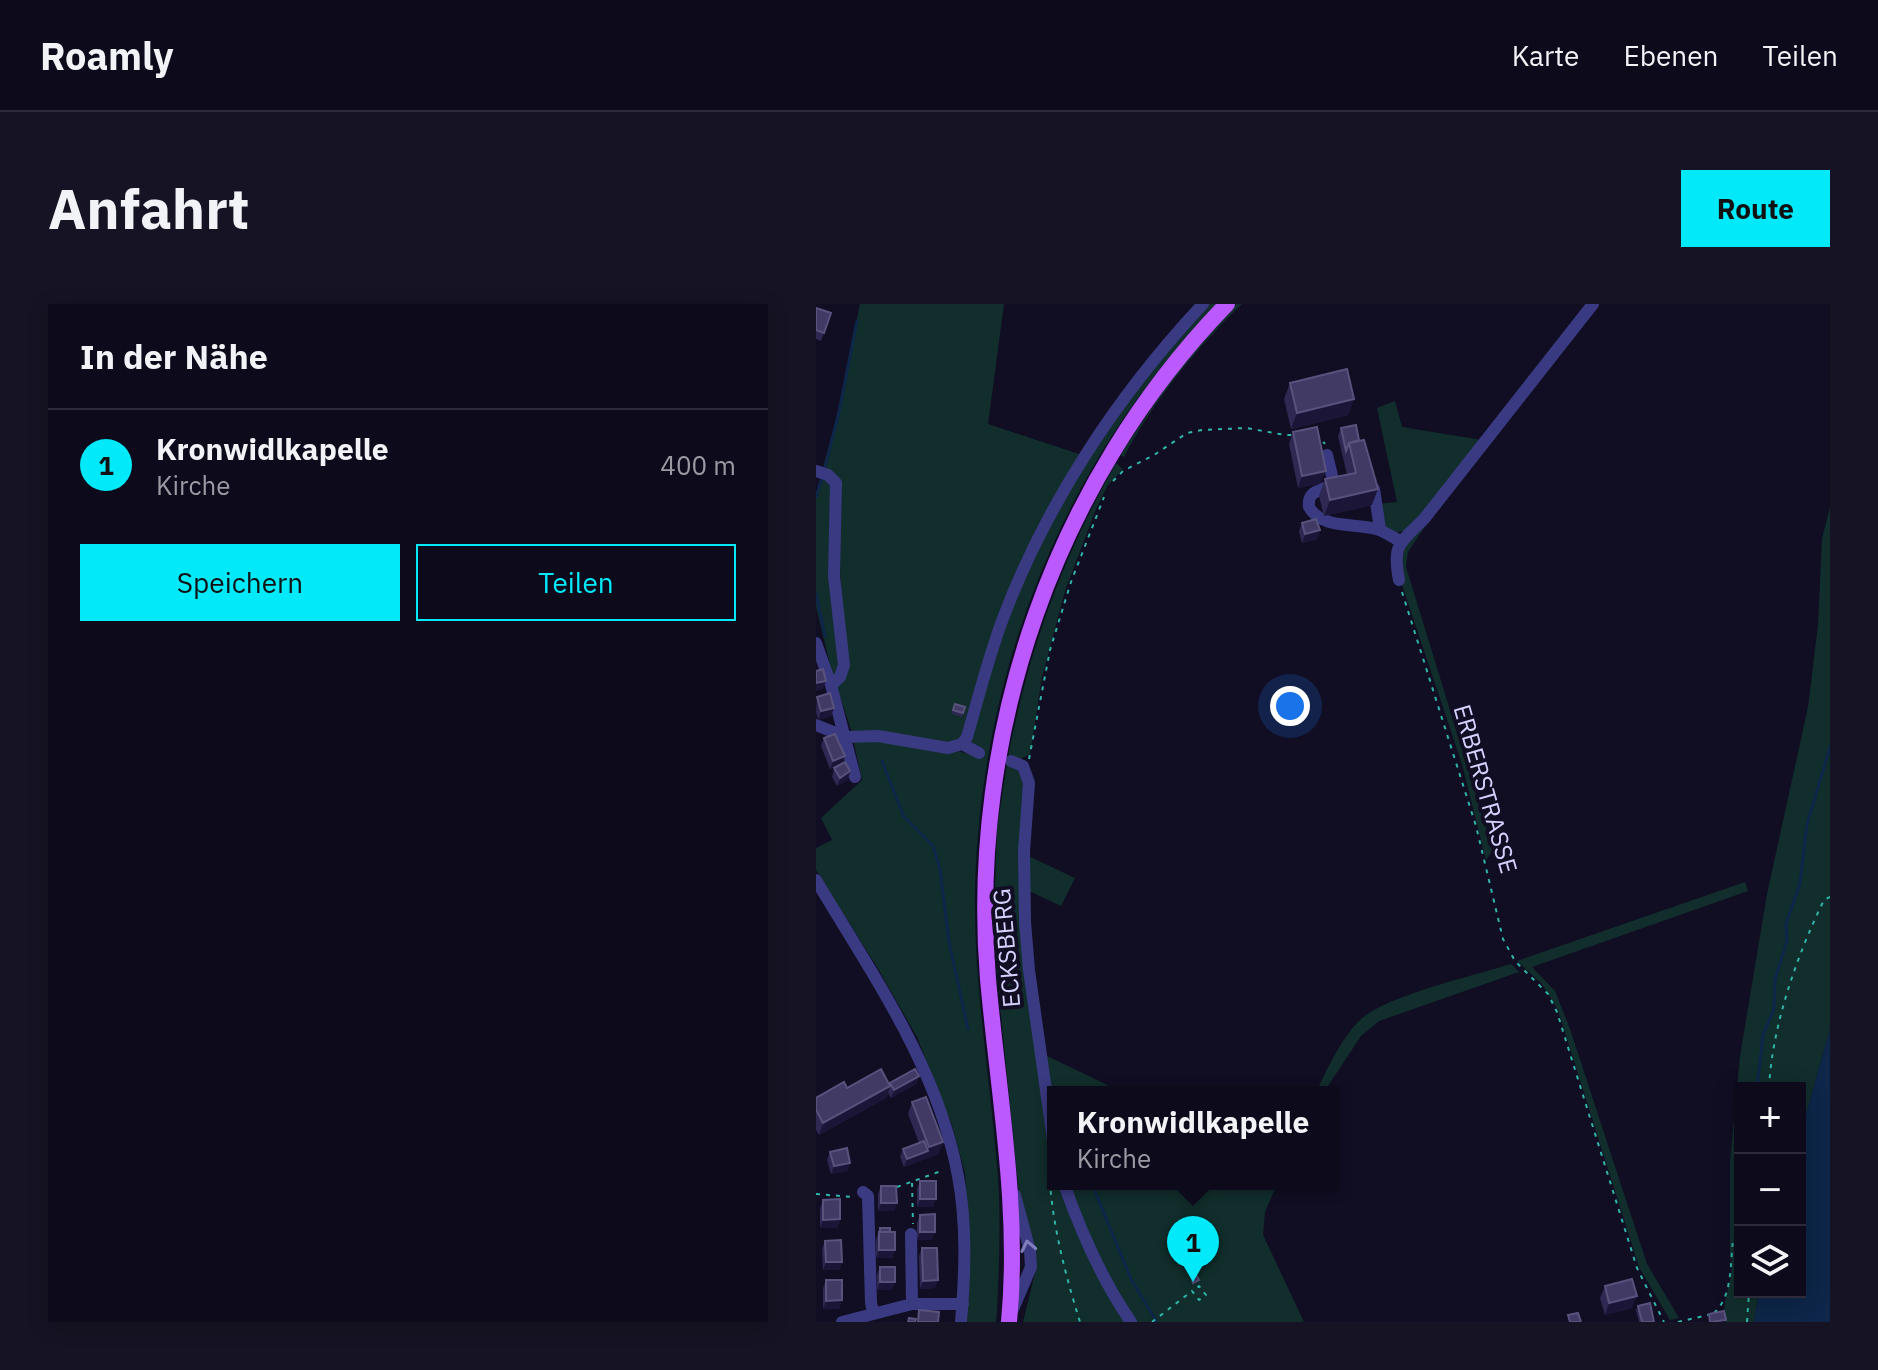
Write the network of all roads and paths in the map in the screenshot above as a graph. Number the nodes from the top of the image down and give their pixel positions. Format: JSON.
{"nodes":[{"id":1,"x":1203,"y":304,"type":"edge"},
{"id":2,"x":1227,"y":304,"type":"edge"},
{"id":3,"x":1593,"y":304,"type":"edge"},
{"id":4,"x":1309,"y":433,"type":"edge"},
{"id":5,"x":1301,"y":434,"type":"edge"},
{"id":6,"x":1327,"y":455,"type":"joint"},
{"id":7,"x":820,"y":472,"type":"edge"},
{"id":8,"x":1112,"y":482,"type":"dead end"},
{"id":9,"x":1374,"y":489,"type":"edge"},
{"id":10,"x":1106,"y":492,"type":"dead end"},
{"id":11,"x":1380,"y":529,"type":"junction"},
{"id":12,"x":1400,"y":541,"type":"junction"},
{"id":13,"x":1399,"y":580,"type":"joint"},
{"id":14,"x":816,"y":643,"type":"edge"},
{"id":15,"x":831,"y":685,"type":"junction"},
{"id":16,"x":816,"y":725,"type":"edge"},
{"id":17,"x":846,"y":737,"type":"junction"},
{"id":18,"x":962,"y":744,"type":"junction"},
{"id":19,"x":979,"y":753,"type":"dead end"},
{"id":20,"x":1017,"y":763,"type":"joint"},
{"id":21,"x":855,"y":777,"type":"dead end"},
{"id":22,"x":816,"y":880,"type":"edge"},
{"id":23,"x":1830,"y":897,"type":"edge"},
{"id":24,"x":1770,"y":1082,"type":"edge"},
{"id":25,"x":1047,"y":1097,"type":"edge"},
{"id":26,"x":956,"y":1165,"type":"junction"},
{"id":27,"x":912,"y":1181,"type":"junction"},
{"id":28,"x":895,"y":1187,"type":"edge"},
{"id":29,"x":1051,"y":1190,"type":"edge"},
{"id":30,"x":1066,"y":1190,"type":"edge"},
{"id":31,"x":863,"y":1192,"type":"joint"},
{"id":32,"x":816,"y":1194,"type":"edge"},
{"id":33,"x":911,"y":1234,"type":"joint"},
{"id":34,"x":1734,"y":1241,"type":"edge"},
{"id":35,"x":1192,"y":1291,"type":"dead end"},
{"id":36,"x":1749,"y":1298,"type":"edge"},
{"id":37,"x":963,"y":1304,"type":"junction"},
{"id":38,"x":908,"y":1305,"type":"junction"},
{"id":39,"x":873,"y":1312,"type":"junction"},
{"id":40,"x":1009,"y":1320,"type":"edge"},
{"id":41,"x":842,"y":1322,"type":"edge"},
{"id":42,"x":904,"y":1322,"type":"edge"},
{"id":43,"x":961,"y":1322,"type":"edge"},
{"id":44,"x":1080,"y":1322,"type":"edge"},
{"id":45,"x":1131,"y":1322,"type":"edge"},
{"id":46,"x":1152,"y":1322,"type":"edge"},
{"id":47,"x":1664,"y":1322,"type":"edge"},
{"id":48,"x":1678,"y":1322,"type":"edge"},
{"id":49,"x":1747,"y":1322,"type":"edge"}],
"edges":[{"from":1,"to":18,"type":"street"},
{"from":2,"to":40,"type":"main road"},
{"from":3,"to":12,"type":"street"},
{"from":4,"to":6,"type":"path"},
{"from":5,"to":8,"type":"path"},
{"from":6,"to":11,"type":"street"},
{"from":7,"to":15,"type":"street"},
{"from":9,"to":11,"type":"street"},
{"from":10,"to":20,"type":"path"},
{"from":11,"to":12,"type":"street"},
{"from":12,"to":13,"type":"street"},
{"from":13,"to":47,"type":"path","name":"ERBERSTRASSE"},
{"from":14,"to":15,"type":"street"},
{"from":15,"to":17,"type":"street"},
{"from":16,"to":17,"type":"street"},
{"from":17,"to":18,"type":"street"},
{"from":17,"to":21,"type":"street"},
{"from":18,"to":19,"type":"street"},
{"from":20,"to":25,"type":"street","name":"ECKSBERG"},
{"from":22,"to":26,"type":"street"},
{"from":23,"to":24,"type":"path"},
{"from":26,"to":27,"type":"path"},
{"from":26,"to":37,"type":"street"},
{"from":27,"to":28,"type":"path"},
{"from":27,"to":33,"type":"path"},
{"from":29,"to":44,"type":"path"},
{"from":30,"to":45,"type":"street"},
{"from":31,"to":32,"type":"path"},
{"from":31,"to":39,"type":"street"},
{"from":33,"to":38,"type":"street"},
{"from":34,"to":48,"type":"path"},
{"from":35,"to":46,"type":"path"},
{"from":36,"to":49,"type":"path"},
{"from":37,"to":38,"type":"street"},
{"from":37,"to":43,"type":"street"},
{"from":38,"to":39,"type":"street"},
{"from":38,"to":42,"type":"street"},
{"from":39,"to":41,"type":"street"}]}
